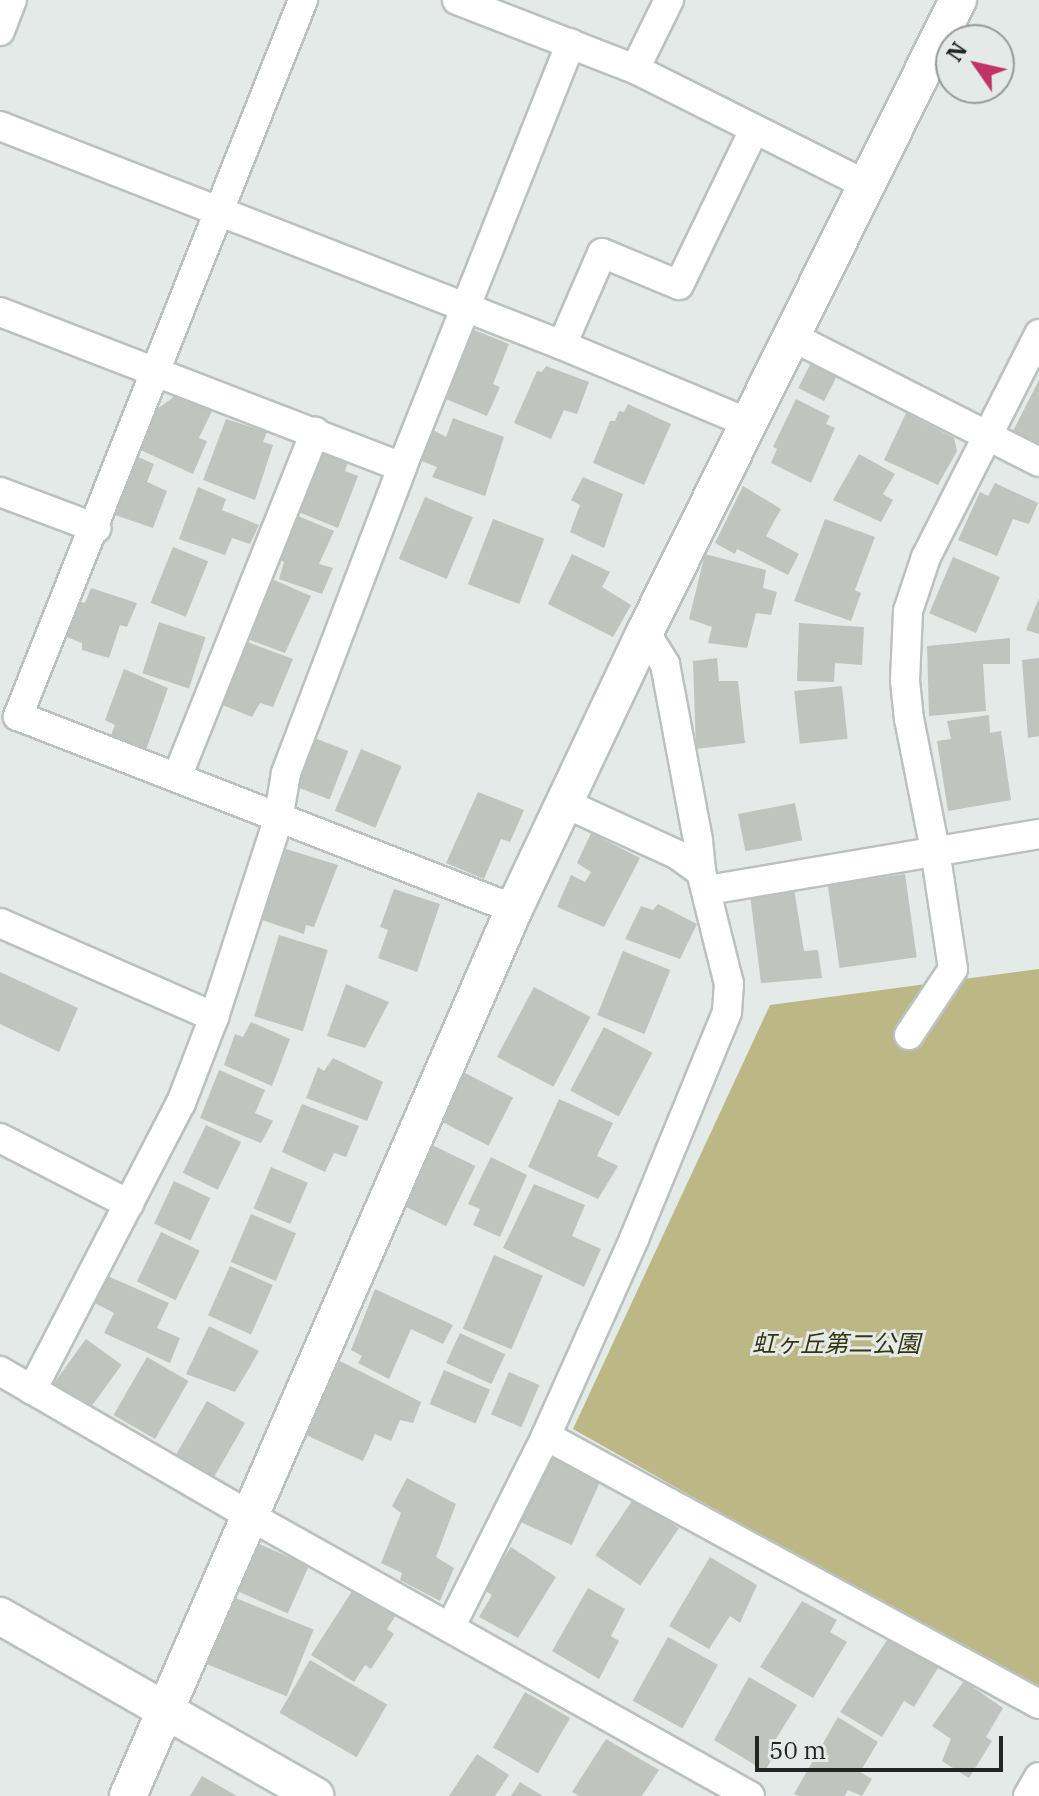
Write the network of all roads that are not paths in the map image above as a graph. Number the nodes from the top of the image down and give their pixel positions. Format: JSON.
{"nodes":[{"id":1,"x":12,"y":0,"type":"edge"},
{"id":2,"x":303,"y":0,"type":"edge"},
{"id":3,"x":457,"y":0,"type":"edge"},
{"id":4,"x":669,"y":0,"type":"edge"},
{"id":5,"x":958,"y":0,"type":"edge"},
{"id":6,"x":0,"y":31,"type":"edge"},
{"id":7,"x":571,"y":43,"type":"junction"},
{"id":8,"x":635,"y":69,"type":"junction"},
{"id":9,"x":0,"y":126,"type":"edge"},
{"id":10,"x":754,"y":130,"type":"junction"},
{"id":11,"x":867,"y":185,"type":"junction"},
{"id":12,"x":217,"y":212,"type":"junction"},
{"id":13,"x":468,"y":309,"type":"junction"},
{"id":14,"x":0,"y":312,"type":"edge"},
{"id":15,"x":1039,"y":334,"type":"edge"},
{"id":16,"x":793,"y":337,"type":"junction"},
{"id":17,"x":562,"y":345,"type":"junction"},
{"id":18,"x":156,"y":372,"type":"junction"},
{"id":19,"x":751,"y":424,"type":"junction"},
{"id":20,"x":315,"y":432,"type":"junction"},
{"id":21,"x":987,"y":436,"type":"junction"},
{"id":22,"x":1039,"y":462,"type":"edge"},
{"id":23,"x":402,"y":467,"type":"junction"},
{"id":24,"x":0,"y":492,"type":"edge"},
{"id":25,"x":96,"y":528,"type":"junction"},
{"id":26,"x":645,"y":632,"type":"junction"},
{"id":27,"x":9,"y":713,"type":"edge"},
{"id":28,"x":177,"y":777,"type":"junction"},
{"id":29,"x":564,"y":803,"type":"junction"},
{"id":30,"x":278,"y":820,"type":"junction"},
{"id":31,"x":1039,"y":834,"type":"edge"},
{"id":32,"x":935,"y":850,"type":"junction"},
{"id":33,"x":704,"y":881,"type":"junction"},
{"id":34,"x":514,"y":909,"type":"junction"},
{"id":35,"x":0,"y":923,"type":"edge"},
{"id":36,"x":214,"y":1017,"type":"junction"},
{"id":37,"x":909,"y":1035,"type":"dead end"},
{"id":38,"x":0,"y":1138,"type":"edge"},
{"id":39,"x":129,"y":1204,"type":"junction"},
{"id":40,"x":0,"y":1371,"type":"edge"},
{"id":41,"x":32,"y":1390,"type":"junction"},
{"id":42,"x":546,"y":1436,"type":"junction"},
{"id":43,"x":250,"y":1516,"type":"junction"},
{"id":44,"x":0,"y":1616,"type":"edge"},
{"id":45,"x":451,"y":1626,"type":"junction"},
{"id":46,"x":1039,"y":1704,"type":"edge"},
{"id":47,"x":163,"y":1709,"type":"junction"},
{"id":48,"x":1039,"y":1777,"type":"edge"},
{"id":49,"x":128,"y":1796,"type":"edge"},
{"id":50,"x":315,"y":1796,"type":"edge"},
{"id":51,"x":750,"y":1796,"type":"edge"},
{"id":52,"x":1028,"y":1796,"type":"edge"}],
"edges":[{"from":1,"to":6,"type":"street"},
{"from":2,"to":12,"type":"street"},
{"from":3,"to":7,"type":"street"},
{"from":4,"to":8,"type":"street"},
{"from":5,"to":11,"type":"street"},
{"from":7,"to":8,"type":"street"},
{"from":7,"to":13,"type":"street"},
{"from":8,"to":10,"type":"street"},
{"from":9,"to":12,"type":"street"},
{"from":10,"to":11,"type":"street"},
{"from":10,"to":17,"type":"street"},
{"from":11,"to":16,"type":"street"},
{"from":12,"to":13,"type":"street"},
{"from":12,"to":18,"type":"street"},
{"from":13,"to":17,"type":"street"},
{"from":13,"to":23,"type":"street"},
{"from":14,"to":18,"type":"street"},
{"from":15,"to":21,"type":"street"},
{"from":16,"to":19,"type":"street"},
{"from":16,"to":21,"type":"street"},
{"from":17,"to":19,"type":"street"},
{"from":18,"to":20,"type":"street"},
{"from":18,"to":25,"type":"street"},
{"from":19,"to":26,"type":"street"},
{"from":20,"to":23,"type":"street"},
{"from":20,"to":28,"type":"street"},
{"from":21,"to":22,"type":"street"},
{"from":21,"to":32,"type":"street"},
{"from":23,"to":30,"type":"street"},
{"from":24,"to":25,"type":"street"},
{"from":25,"to":27,"type":"street"},
{"from":26,"to":29,"type":"street"},
{"from":26,"to":33,"type":"street"},
{"from":27,"to":28,"type":"street"},
{"from":28,"to":30,"type":"street"},
{"from":29,"to":33,"type":"street"},
{"from":29,"to":34,"type":"street"},
{"from":30,"to":34,"type":"street"},
{"from":30,"to":36,"type":"street"},
{"from":31,"to":32,"type":"street"},
{"from":32,"to":33,"type":"street"},
{"from":32,"to":37,"type":"street"},
{"from":33,"to":42,"type":"street"},
{"from":34,"to":43,"type":"street"},
{"from":35,"to":36,"type":"street"},
{"from":36,"to":39,"type":"street"},
{"from":38,"to":39,"type":"street"},
{"from":39,"to":41,"type":"street"},
{"from":40,"to":41,"type":"street"},
{"from":41,"to":43,"type":"street"},
{"from":42,"to":45,"type":"street"},
{"from":42,"to":46,"type":"street"},
{"from":43,"to":45,"type":"street"},
{"from":43,"to":47,"type":"street"},
{"from":44,"to":47,"type":"street"},
{"from":45,"to":51,"type":"street"},
{"from":47,"to":49,"type":"street"},
{"from":47,"to":50,"type":"street"},
{"from":48,"to":52,"type":"street"}]}
